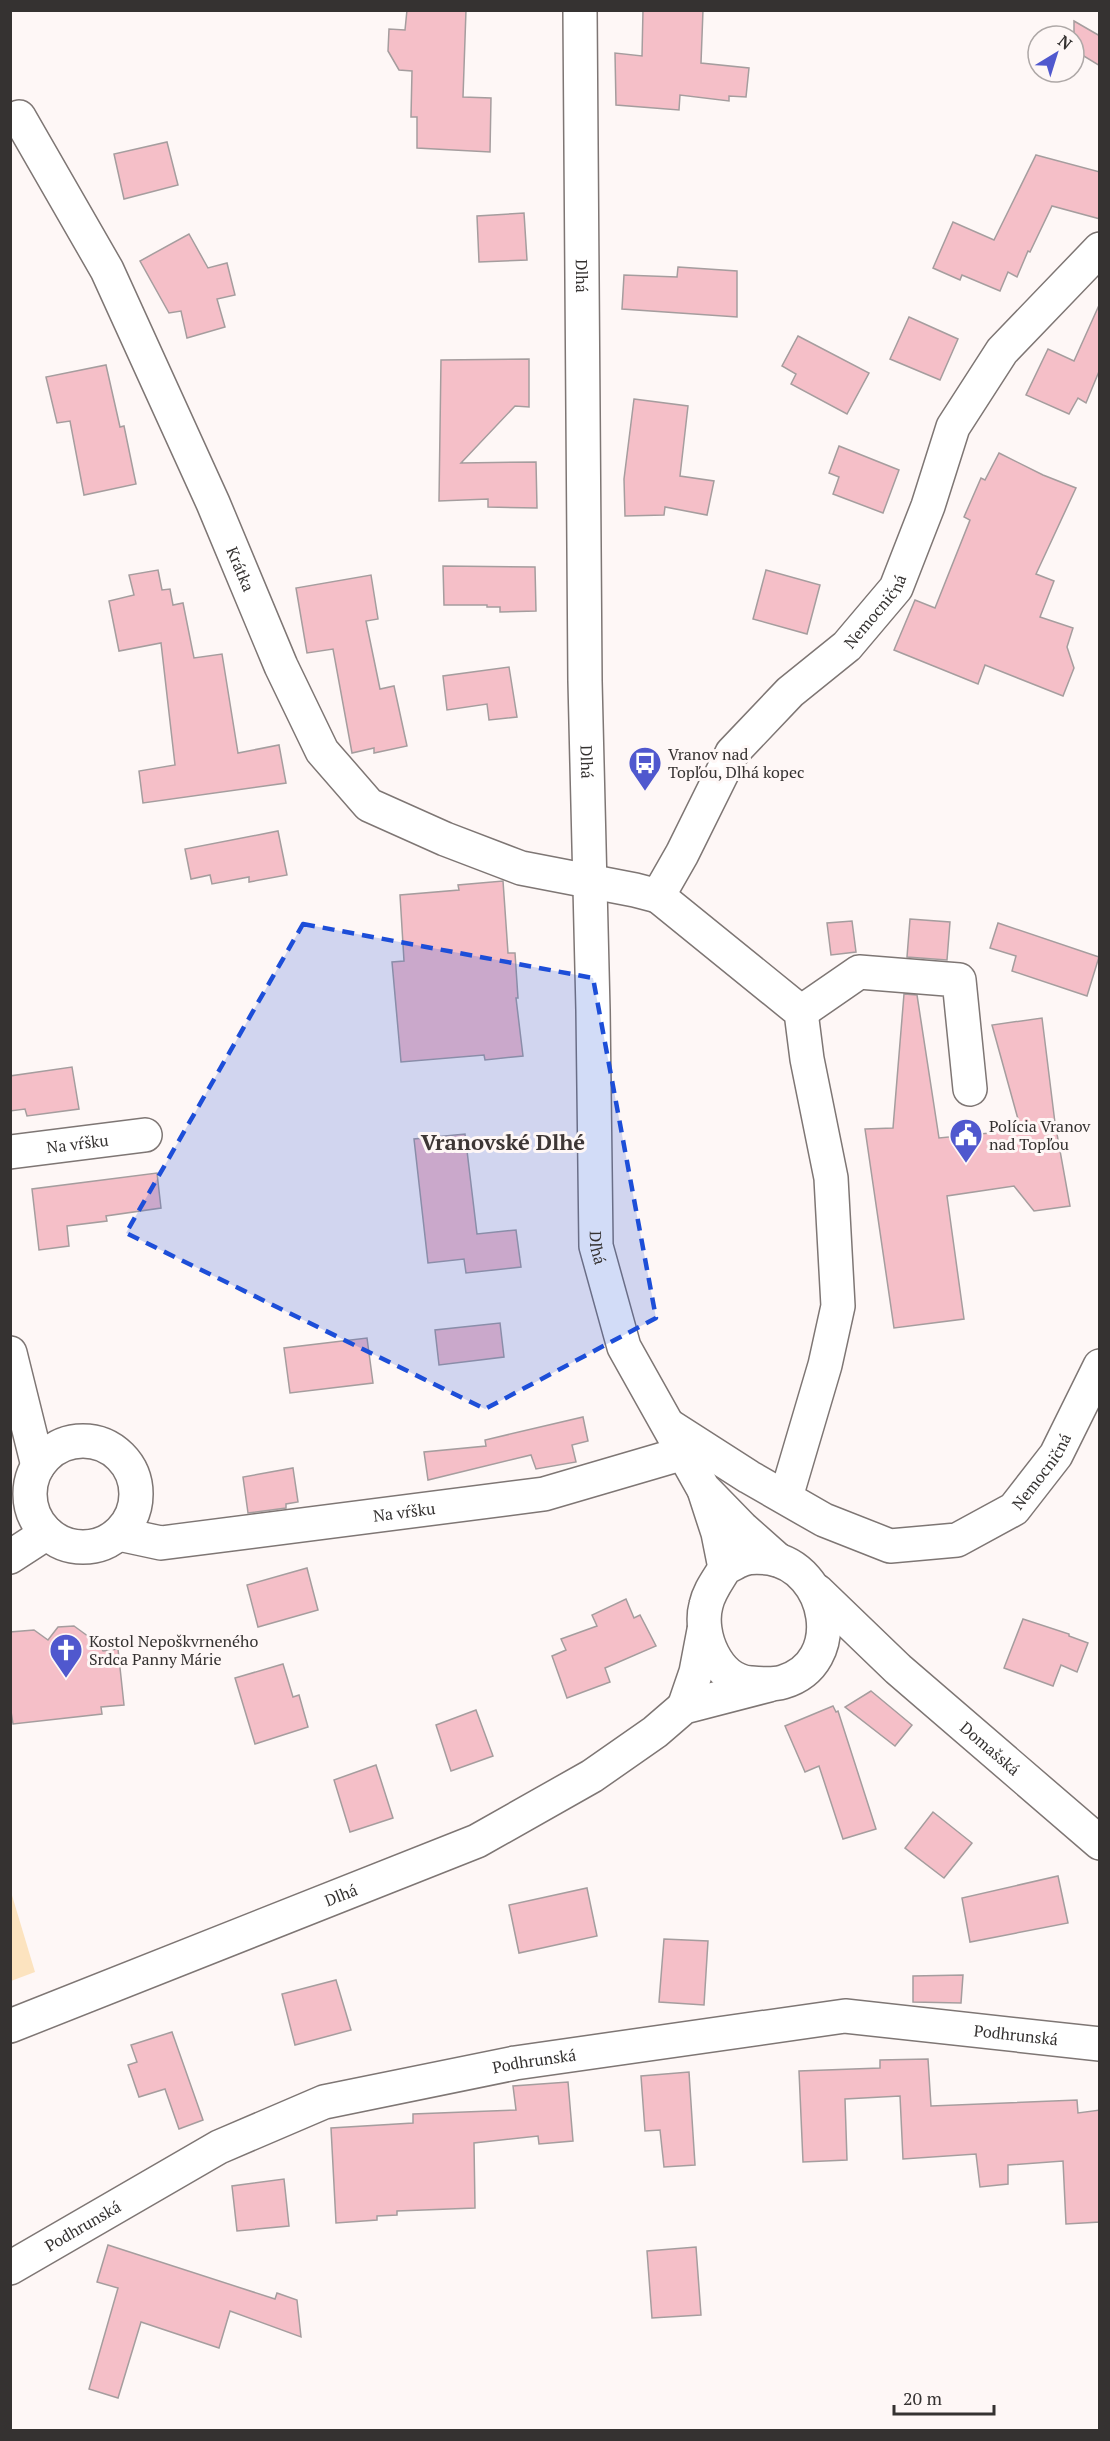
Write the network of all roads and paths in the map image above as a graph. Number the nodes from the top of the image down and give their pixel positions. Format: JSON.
{"nodes":[{"id":1,"x":580,"y":10,"type":"edge"},
{"id":2,"x":19,"y":117,"type":"dead end"},
{"id":3,"x":1100,"y":249,"type":"edge"},
{"id":4,"x":589,"y":882,"type":"junction"},
{"id":5,"x":658,"y":896,"type":"junction"},
{"id":6,"x":801,"y":1012,"type":"junction"},
{"id":7,"x":970,"y":1089,"type":"dead end"},
{"id":8,"x":145,"y":1135,"type":"dead end"},
{"id":9,"x":10,"y":1152,"type":"edge"},
{"id":10,"x":10,"y":1353,"type":"edge"},
{"id":11,"x":1100,"y":1366,"type":"edge"},
{"id":12,"x":667,"y":1425,"type":"junction"},
{"id":13,"x":684,"y":1453,"type":"junction"},
{"id":14,"x":38,"y":1466,"type":"junction"},
{"id":15,"x":749,"y":1477,"type":"junction"},
{"id":16,"x":790,"y":1483,"type":"junction"},
{"id":17,"x":703,"y":1488,"type":"junction"},
{"id":18,"x":47,"y":1533,"type":"junction"},
{"id":19,"x":119,"y":1534,"type":"junction"},
{"id":20,"x":10,"y":1557,"type":"edge"},
{"id":21,"x":778,"y":1560,"type":"junction"},
{"id":22,"x":725,"y":1568,"type":"junction"},
{"id":23,"x":813,"y":1588,"type":"junction"},
{"id":24,"x":704,"y":1630,"type":"junction"},
{"id":25,"x":881,"y":1653,"type":"junction"},
{"id":26,"x":819,"y":1654,"type":"junction"},
{"id":27,"x":770,"y":1685,"type":"junction"},
{"id":28,"x":684,"y":1707,"type":"junction"},
{"id":29,"x":1100,"y":1843,"type":"edge"},
{"id":30,"x":10,"y":2026,"type":"edge"},
{"id":31,"x":1100,"y":2044,"type":"edge"},
{"id":32,"x":10,"y":2268,"type":"edge"}],
"edges":[{"from":1,"to":4,"type":"street","name":"Dlhá"},
{"from":2,"to":4,"type":"street","name":"Krátka"},
{"from":3,"to":5,"type":"street","name":"Nemocničná"},
{"from":4,"to":5,"type":"street"},
{"from":4,"to":12,"type":"street","name":"Dlhá"},
{"from":5,"to":6,"type":"street"},
{"from":6,"to":7,"type":"street"},
{"from":6,"to":16,"type":"street"},
{"from":8,"to":9,"type":"street","name":"Na vŕšku"},
{"from":10,"to":14,"type":"street"},
{"from":11,"to":16,"type":"street","name":"Nemocničná"},
{"from":12,"to":13,"type":"street","name":"Dlhá"},
{"from":12,"to":15,"type":"street"},
{"from":13,"to":17,"type":"street","name":"Dlhá"},
{"from":13,"to":19,"type":"street","name":"Na vŕšku"},
{"from":14,"to":18,"type":"street"},
{"from":14,"to":19,"type":"street"},
{"from":15,"to":16,"type":"street","name":"Nemocničná"},
{"from":15,"to":17,"type":"street"},
{"from":17,"to":21,"type":"street"},
{"from":17,"to":22,"type":"street"},
{"from":18,"to":19,"type":"street"},
{"from":18,"to":20,"type":"street"},
{"from":21,"to":22,"type":"street"},
{"from":21,"to":23,"type":"street"},
{"from":22,"to":24,"type":"street"},
{"from":23,"to":25,"type":"street","name":"Domašská"},
{"from":23,"to":26,"type":"street"},
{"from":24,"to":27,"type":"street"},
{"from":24,"to":28,"type":"street"},
{"from":25,"to":26,"type":"street"},
{"from":25,"to":29,"type":"street","name":"Domašská"},
{"from":26,"to":27,"type":"street"},
{"from":27,"to":28,"type":"street"},
{"from":28,"to":30,"type":"street","name":"Dlhá"},
{"from":31,"to":32,"type":"street","name":"Podhrunská"}]}
